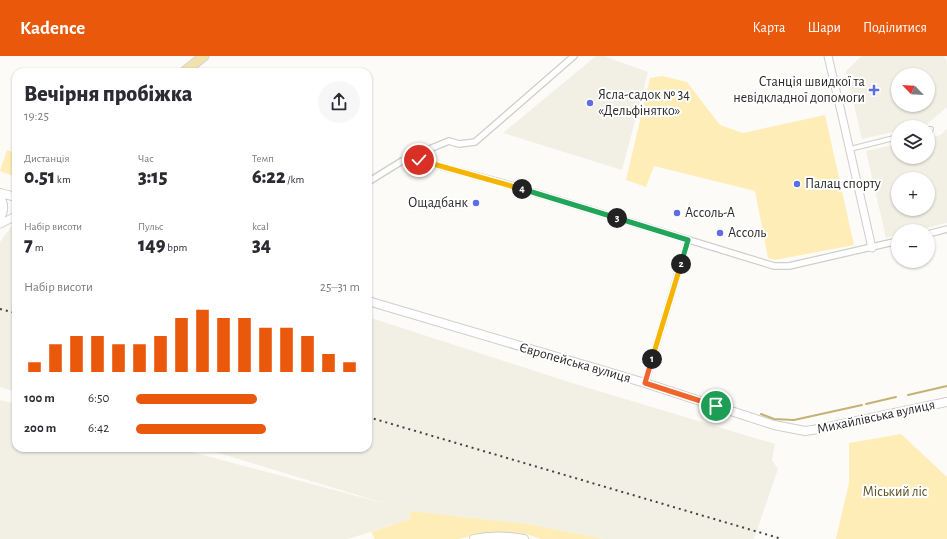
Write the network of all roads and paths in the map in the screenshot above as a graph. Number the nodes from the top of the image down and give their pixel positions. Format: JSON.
{"nodes":[{"id":1,"x":204,"y":56,"type":"edge"},
{"id":2,"x":574,"y":56,"type":"edge"},
{"id":3,"x":828,"y":56,"type":"edge"},
{"id":4,"x":189,"y":68,"type":"edge"},
{"id":5,"x":891,"y":139,"type":"edge"},
{"id":6,"x":850,"y":149,"type":"junction"},
{"id":7,"x":415,"y":158,"type":"junction"},
{"id":8,"x":372,"y":180,"type":"edge"},
{"id":9,"x":0,"y":193,"type":"edge"},
{"id":10,"x":0,"y":196,"type":"edge"},
{"id":11,"x":12,"y":196,"type":"edge"},
{"id":12,"x":12,"y":218,"type":"edge"},
{"id":13,"x":0,"y":219,"type":"edge"},
{"id":14,"x":0,"y":224,"type":"edge"},
{"id":15,"x":947,"y":229,"type":"edge"},
{"id":16,"x":935,"y":232,"type":"edge"},
{"id":17,"x":688,"y":240,"type":"junction"},
{"id":18,"x":891,"y":244,"type":"edge"},
{"id":19,"x":872,"y":248,"type":"junction"},
{"id":20,"x":372,"y":302,"type":"edge"},
{"id":21,"x":645,"y":383,"type":"junction"},
{"id":22,"x":947,"y":402,"type":"edge"},
{"id":23,"x":805,"y":430,"type":"joint"},
{"id":24,"x":474,"y":539,"type":"edge"},
{"id":25,"x":524,"y":539,"type":"edge"}],
"edges":[{"from":1,"to":4,"type":"main road"},
{"from":2,"to":7,"type":"street"},
{"from":3,"to":6,"type":"street"},
{"from":5,"to":6,"type":"street"},
{"from":6,"to":19,"type":"street"},
{"from":7,"to":8,"type":"street"},
{"from":7,"to":17,"type":"street"},
{"from":9,"to":11,"type":"main road"},
{"from":10,"to":13,"type":"street"},
{"from":12,"to":14,"type":"street"},
{"from":15,"to":16,"type":"street"},
{"from":17,"to":19,"type":"street"},
{"from":17,"to":21,"type":"street"},
{"from":18,"to":19,"type":"street"},
{"from":20,"to":21,"type":"main road","name":"Європейська вулиця"},
{"from":21,"to":23,"type":"main road","name":"Європейська вулиця"},
{"from":22,"to":23,"type":"main road","name":"Михайлівська вулиця"},
{"from":24,"to":25,"type":"main road"}]}
